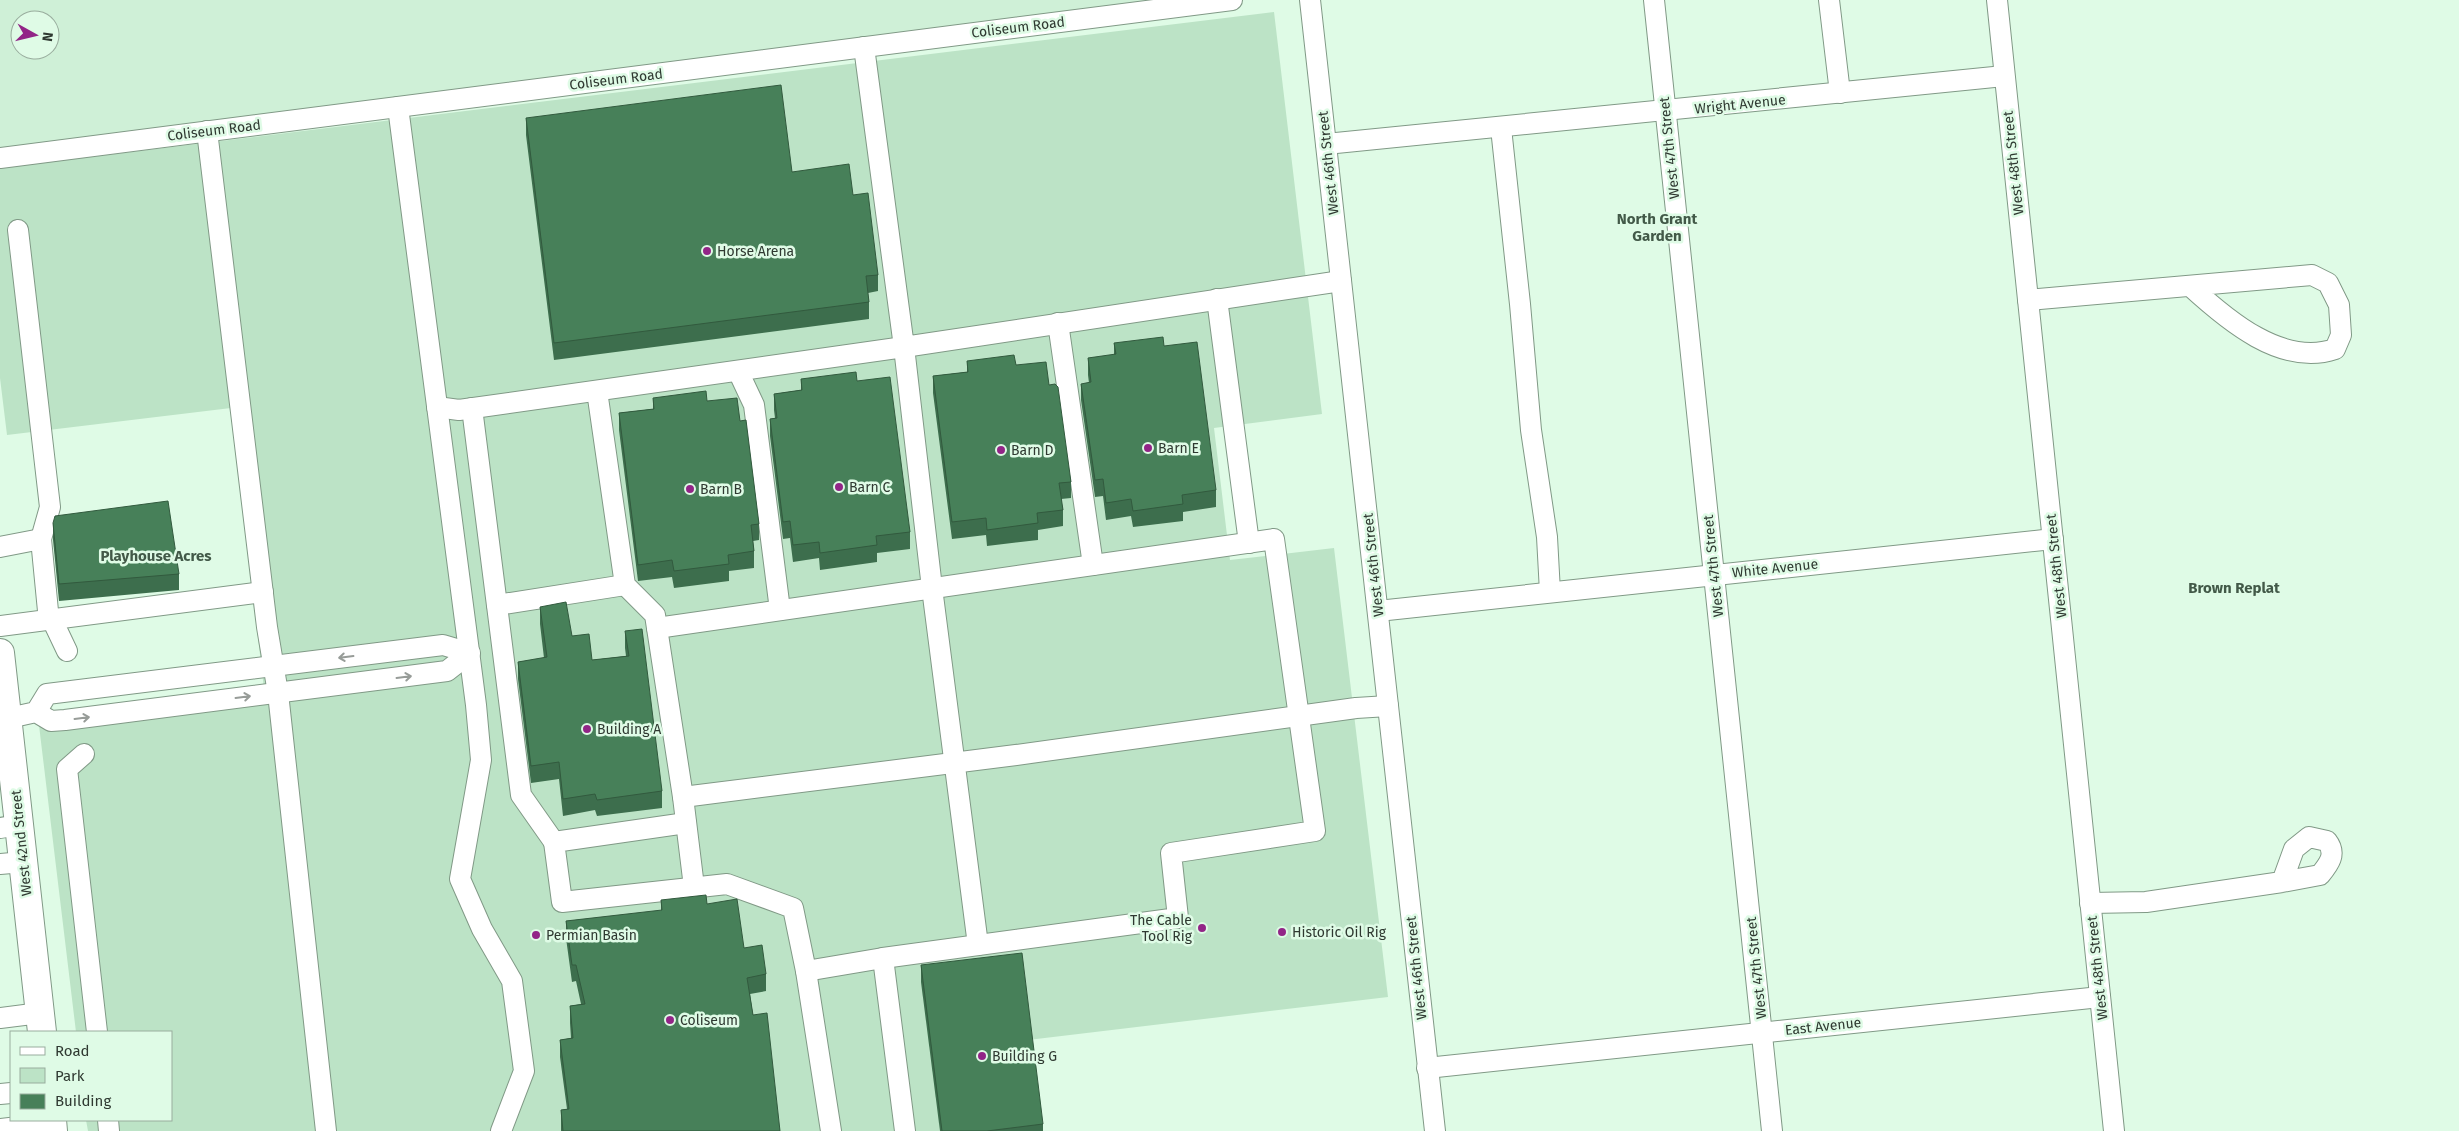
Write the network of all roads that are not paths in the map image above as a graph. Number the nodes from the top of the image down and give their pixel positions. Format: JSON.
{"nodes":[{"id":1,"x":1232,"y":0,"type":"edge"},
{"id":2,"x":1310,"y":0,"type":"edge"},
{"id":3,"x":1654,"y":0,"type":"edge"},
{"id":4,"x":1829,"y":0,"type":"edge"},
{"id":5,"x":1997,"y":0,"type":"edge"},
{"id":6,"x":864,"y":47,"type":"junction"},
{"id":7,"x":2004,"y":76,"type":"junction"},
{"id":8,"x":1840,"y":93,"type":"junction"},
{"id":9,"x":398,"y":107,"type":"junction"},
{"id":10,"x":1666,"y":112,"type":"junction"},
{"id":11,"x":1501,"y":128,"type":"junction"},
{"id":12,"x":207,"y":131,"type":"junction"},
{"id":13,"x":1326,"y":144,"type":"junction"},
{"id":14,"x":0,"y":158,"type":"edge"},
{"id":15,"x":18,"y":230,"type":"dead end"},
{"id":16,"x":1341,"y":281,"type":"junction"},
{"id":17,"x":2190,"y":286,"type":"junction"},
{"id":18,"x":1217,"y":299,"type":"junction"},
{"id":19,"x":2028,"y":300,"type":"junction"},
{"id":20,"x":1058,"y":323,"type":"junction"},
{"id":21,"x":904,"y":347,"type":"junction"},
{"id":22,"x":738,"y":370,"type":"junction"},
{"id":23,"x":596,"y":391,"type":"junction"},
{"id":24,"x":437,"y":407,"type":"junction"},
{"id":25,"x":472,"y":408,"type":"junction"},
{"id":26,"x":41,"y":539,"type":"junction"},
{"id":27,"x":2053,"y":539,"type":"junction"},
{"id":28,"x":1249,"y":543,"type":"junction"},
{"id":29,"x":0,"y":547,"type":"edge"},
{"id":30,"x":1093,"y":565,"type":"junction"},
{"id":31,"x":1714,"y":574,"type":"junction"},
{"id":32,"x":625,"y":585,"type":"junction"},
{"id":33,"x":932,"y":588,"type":"junction"},
{"id":34,"x":263,"y":592,"type":"junction"},
{"id":35,"x":1550,"y":592,"type":"junction"},
{"id":36,"x":497,"y":605,"type":"junction"},
{"id":37,"x":780,"y":610,"type":"junction"},
{"id":38,"x":1378,"y":611,"type":"junction"},
{"id":39,"x":52,"y":619,"type":"junction"},
{"id":40,"x":0,"y":626,"type":"edge"},
{"id":41,"x":657,"y":628,"type":"junction"},
{"id":42,"x":67,"y":651,"type":"dead end"},
{"id":43,"x":0,"y":653,"type":"edge"},
{"id":44,"x":470,"y":653,"type":"junction"},
{"id":45,"x":273,"y":667,"type":"junction"},
{"id":46,"x":278,"y":693,"type":"junction"},
{"id":47,"x":1388,"y":706,"type":"junction"},
{"id":48,"x":36,"y":712,"type":"junction"},
{"id":49,"x":1299,"y":716,"type":"junction"},
{"id":50,"x":4,"y":719,"type":"edge"},
{"id":51,"x":84,"y":754,"type":"dead end"},
{"id":52,"x":955,"y":762,"type":"junction"},
{"id":53,"x":683,"y":797,"type":"junction"},
{"id":54,"x":686,"y":823,"type":"junction"},
{"id":55,"x":10,"y":827,"type":"edge"},
{"id":56,"x":554,"y":842,"type":"junction"},
{"id":57,"x":12,"y":863,"type":"edge"},
{"id":58,"x":2282,"y":882,"type":"dead end"},
{"id":59,"x":694,"y":887,"type":"junction"},
{"id":60,"x":2090,"y":903,"type":"junction"},
{"id":61,"x":978,"y":945,"type":"junction"},
{"id":62,"x":883,"y":958,"type":"junction"},
{"id":63,"x":806,"y":971,"type":"junction"},
{"id":64,"x":2100,"y":997,"type":"junction"},
{"id":65,"x":0,"y":1018,"type":"edge"},
{"id":66,"x":41,"y":1023,"type":"edge"},
{"id":67,"x":97,"y":1031,"type":"edge"},
{"id":68,"x":1762,"y":1033,"type":"junction"},
{"id":69,"x":1427,"y":1068,"type":"junction"},
{"id":70,"x":52,"y":1124,"type":"edge"},
{"id":71,"x":0,"y":1129,"type":"edge"},
{"id":72,"x":326,"y":1131,"type":"edge"},
{"id":73,"x":501,"y":1131,"type":"edge"},
{"id":74,"x":831,"y":1131,"type":"edge"},
{"id":75,"x":905,"y":1131,"type":"edge"},
{"id":76,"x":1434,"y":1131,"type":"edge"},
{"id":77,"x":1772,"y":1131,"type":"edge"},
{"id":78,"x":2114,"y":1131,"type":"edge"}],
"edges":[{"from":1,"to":6,"type":"street","name":"Coliseum Road"},
{"from":2,"to":13,"type":"street","name":"West 46th Street"},
{"from":3,"to":10,"type":"street","name":"West 47th Street"},
{"from":4,"to":8,"type":"street"},
{"from":5,"to":7,"type":"street","name":"West 48th Street"},
{"from":6,"to":9,"type":"street","name":"Coliseum Road"},
{"from":6,"to":21,"type":"street"},
{"from":7,"to":8,"type":"street","name":"Wright Avenue"},
{"from":7,"to":19,"type":"street","name":"West 48th Street"},
{"from":8,"to":10,"type":"street","name":"Wright Avenue"},
{"from":9,"to":12,"type":"street","name":"Coliseum Road"},
{"from":9,"to":24,"type":"street"},
{"from":10,"to":11,"type":"street","name":"Wright Avenue"},
{"from":10,"to":31,"type":"street","name":"West 47th Street"},
{"from":11,"to":13,"type":"street","name":"Wright Avenue"},
{"from":11,"to":35,"type":"street"},
{"from":12,"to":14,"type":"street","name":"Coliseum Road"},
{"from":12,"to":34,"type":"street"},
{"from":13,"to":16,"type":"street","name":"West 46th Street"},
{"from":15,"to":26,"type":"street"},
{"from":16,"to":18,"type":"street"},
{"from":16,"to":38,"type":"street","name":"West 46th Street"},
{"from":17,"to":17,"type":"street"},
{"from":17,"to":19,"type":"street"},
{"from":18,"to":20,"type":"street"},
{"from":18,"to":28,"type":"street"},
{"from":19,"to":27,"type":"street","name":"West 48th Street"},
{"from":20,"to":21,"type":"street"},
{"from":20,"to":30,"type":"street"},
{"from":21,"to":22,"type":"street"},
{"from":21,"to":33,"type":"street"},
{"from":22,"to":23,"type":"street"},
{"from":22,"to":37,"type":"street"},
{"from":23,"to":25,"type":"street"},
{"from":23,"to":32,"type":"street"},
{"from":24,"to":25,"type":"street"},
{"from":24,"to":44,"type":"street"},
{"from":25,"to":36,"type":"street"},
{"from":26,"to":29,"type":"street"},
{"from":26,"to":39,"type":"street"},
{"from":27,"to":31,"type":"street","name":"White Avenue"},
{"from":27,"to":60,"type":"street","name":"West 48th Street"},
{"from":28,"to":30,"type":"street"},
{"from":28,"to":49,"type":"street"},
{"from":30,"to":33,"type":"street"},
{"from":31,"to":35,"type":"street","name":"White Avenue"},
{"from":31,"to":68,"type":"street","name":"West 47th Street"},
{"from":32,"to":36,"type":"street"},
{"from":32,"to":41,"type":"street"},
{"from":33,"to":37,"type":"street"},
{"from":33,"to":52,"type":"street"},
{"from":34,"to":39,"type":"street"},
{"from":34,"to":45,"type":"street"},
{"from":35,"to":38,"type":"street","name":"White Avenue"},
{"from":36,"to":56,"type":"street"},
{"from":37,"to":41,"type":"street"},
{"from":38,"to":47,"type":"street","name":"West 46th Street"},
{"from":39,"to":40,"type":"street"},
{"from":39,"to":42,"type":"street"},
{"from":41,"to":53,"type":"street"},
{"from":43,"to":50,"type":"highway","name":"West 42nd Street"},
{"from":44,"to":45,"type":"street","one_way":true},
{"from":46,"to":44,"type":"street","one_way":true},
{"from":44,"to":73,"type":"street"},
{"from":45,"to":46,"type":"street"},
{"from":45,"to":48,"type":"street"},
{"from":48,"to":46,"type":"street","one_way":true},
{"from":46,"to":72,"type":"street"},
{"from":47,"to":49,"type":"street"},
{"from":47,"to":69,"type":"street","name":"West 46th Street"},
{"from":48,"to":50,"type":"street"},
{"from":49,"to":52,"type":"street"},
{"from":49,"to":61,"type":"street"},
{"from":50,"to":55,"type":"highway","name":"West 42nd Street"},
{"from":51,"to":67,"type":"street"},
{"from":52,"to":53,"type":"street"},
{"from":52,"to":61,"type":"street"},
{"from":53,"to":54,"type":"street"},
{"from":54,"to":56,"type":"street"},
{"from":54,"to":59,"type":"street"},
{"from":55,"to":57,"type":"highway","name":"West 42nd Street"},
{"from":56,"to":59,"type":"street"},
{"from":57,"to":66,"type":"highway","name":"West 42nd Street"},
{"from":58,"to":60,"type":"street"},
{"from":59,"to":63,"type":"street"},
{"from":60,"to":64,"type":"street","name":"West 48th Street"},
{"from":61,"to":62,"type":"street"},
{"from":62,"to":63,"type":"street"},
{"from":62,"to":75,"type":"street"},
{"from":63,"to":74,"type":"street"},
{"from":64,"to":68,"type":"street","name":"East Avenue"},
{"from":64,"to":78,"type":"street","name":"West 48th Street"},
{"from":65,"to":66,"type":"street"},
{"from":68,"to":69,"type":"street","name":"East Avenue"},
{"from":68,"to":77,"type":"street","name":"West 47th Street"},
{"from":69,"to":76,"type":"street","name":"West 46th Street"},
{"from":70,"to":71,"type":"street"}]}
